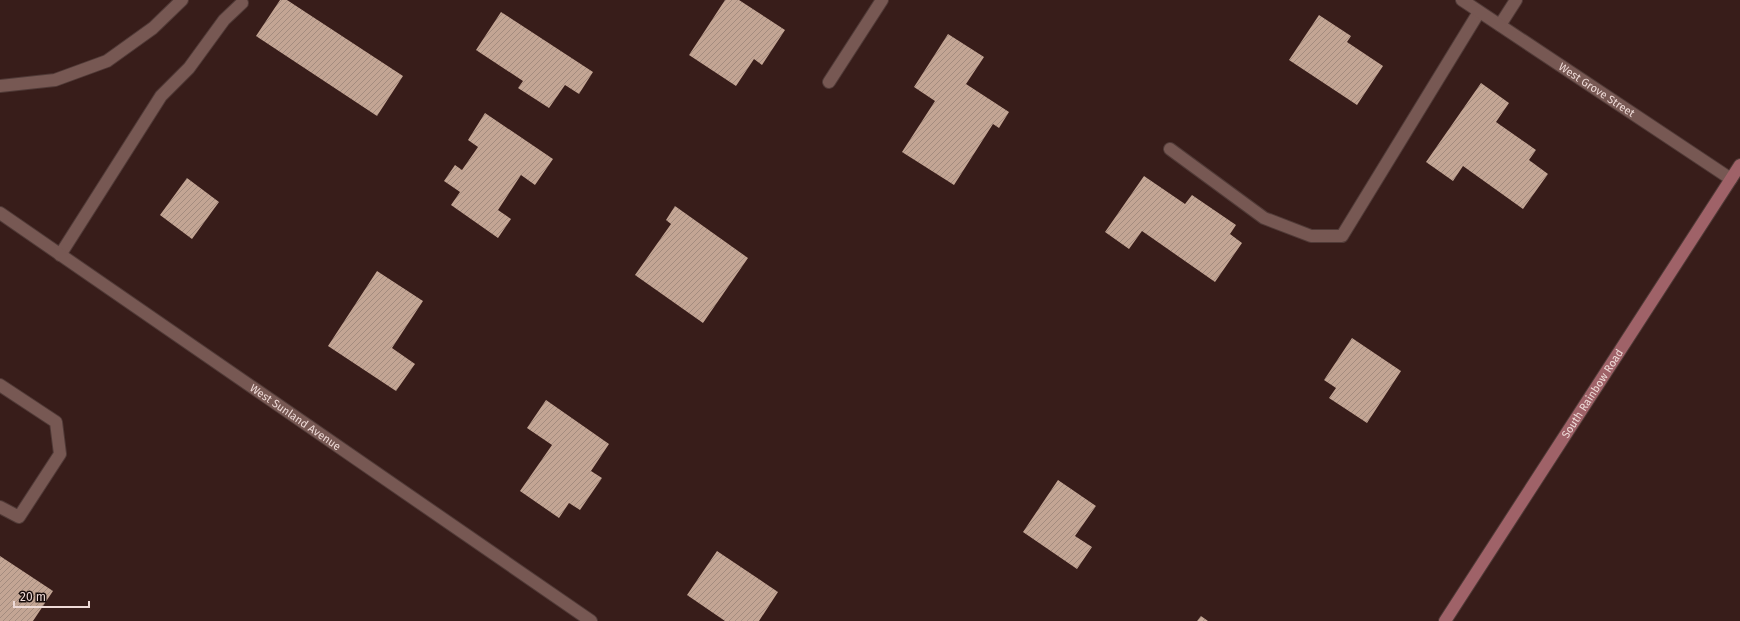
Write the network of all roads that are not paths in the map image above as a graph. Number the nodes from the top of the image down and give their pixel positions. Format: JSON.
{"nodes":[{"id":1,"x":182,"y":0,"type":"edge"},
{"id":2,"x":882,"y":0,"type":"edge"},
{"id":3,"x":1462,"y":0,"type":"edge"},
{"id":4,"x":1516,"y":0,"type":"edge"},
{"id":5,"x":242,"y":3,"type":"dead end"},
{"id":6,"x":1479,"y":12,"type":"junction"},
{"id":7,"x":1500,"y":25,"type":"junction"},
{"id":8,"x":829,"y":82,"type":"dead end"},
{"id":9,"x":0,"y":86,"type":"edge"},
{"id":10,"x":1170,"y":149,"type":"dead end"},
{"id":11,"x":1740,"y":165,"type":"edge"},
{"id":12,"x":1731,"y":179,"type":"junction"},
{"id":13,"x":0,"y":213,"type":"edge"},
{"id":14,"x":60,"y":255,"type":"junction"},
{"id":15,"x":0,"y":385,"type":"edge"},
{"id":16,"x":0,"y":507,"type":"edge"},
{"id":17,"x":591,"y":621,"type":"edge"},
{"id":18,"x":1445,"y":621,"type":"edge"}],
"edges":[{"from":1,"to":9,"type":"street"},
{"from":2,"to":8,"type":"street"},
{"from":3,"to":6,"type":"street","name":"West Grove Street"},
{"from":4,"to":7,"type":"street"},
{"from":5,"to":14,"type":"street"},
{"from":6,"to":7,"type":"street","name":"West Grove Street"},
{"from":6,"to":10,"type":"street"},
{"from":7,"to":12,"type":"street","name":"West Grove Street"},
{"from":11,"to":12,"type":"main road","name":"South Rainbow Road"},
{"from":12,"to":18,"type":"main road","name":"South Rainbow Road"},
{"from":13,"to":14,"type":"street","name":"West Sunland Avenue"},
{"from":14,"to":17,"type":"street","name":"West Sunland Avenue"},
{"from":15,"to":16,"type":"street"}]}
